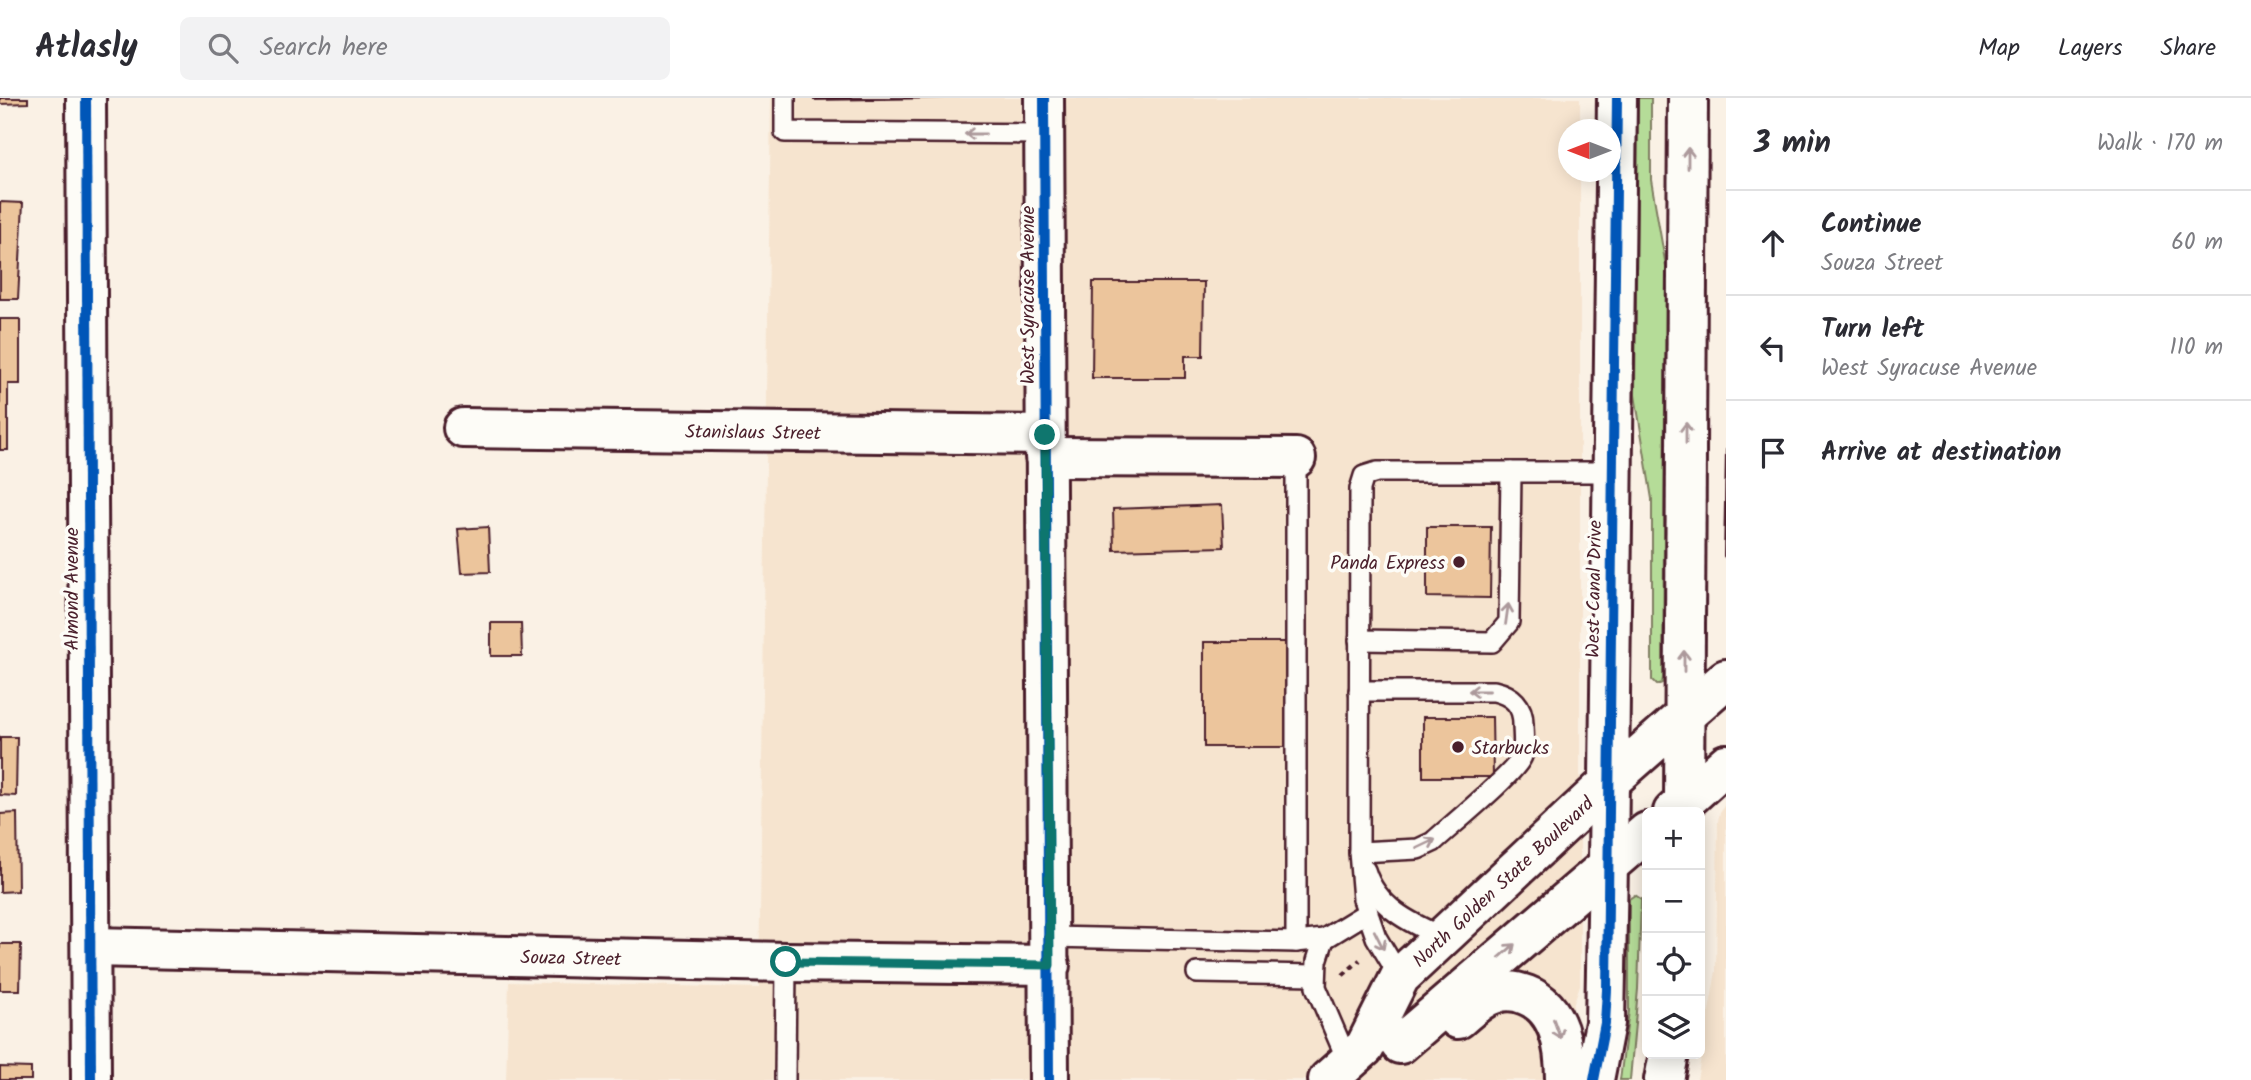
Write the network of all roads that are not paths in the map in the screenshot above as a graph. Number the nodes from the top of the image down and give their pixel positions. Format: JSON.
{"nodes":[{"id":1,"x":86,"y":98,"type":"edge"},
{"id":2,"x":785,"y":98,"type":"edge"},
{"id":3,"x":1616,"y":98,"type":"edge"},
{"id":4,"x":1688,"y":98,"type":"edge"},
{"id":5,"x":1044,"y":116,"type":"edge"},
{"id":6,"x":463,"y":429,"type":"dead end"},
{"id":7,"x":1045,"y":446,"type":"junction"},
{"id":8,"x":1296,"y":458,"type":"joint"},
{"id":9,"x":1511,"y":472,"type":"junction"},
{"id":10,"x":1612,"y":472,"type":"junction"},
{"id":11,"x":1359,"y":640,"type":"junction"},
{"id":12,"x":1726,"y":679,"type":"edge"},
{"id":13,"x":1359,"y":691,"type":"junction"},
{"id":14,"x":1684,"y":717,"type":"junction"},
{"id":15,"x":1726,"y":764,"type":"edge"},
{"id":16,"x":1609,"y":782,"type":"junction"},
{"id":17,"x":1680,"y":807,"type":"edge"},
{"id":18,"x":1682,"y":807,"type":"edge"},
{"id":19,"x":1642,"y":836,"type":"edge"},
{"id":20,"x":1359,"y":852,"type":"junction"},
{"id":21,"x":1608,"y":864,"type":"junction"},
{"id":22,"x":1368,"y":912,"type":"junction"},
{"id":23,"x":1444,"y":938,"type":"junction"},
{"id":24,"x":1324,"y":940,"type":"junction"},
{"id":25,"x":1296,"y":942,"type":"junction"},
{"id":26,"x":91,"y":947,"type":"junction"},
{"id":27,"x":1049,"y":951,"type":"junction"},
{"id":28,"x":786,"y":962,"type":"junction"},
{"id":29,"x":1197,"y":973,"type":"dead end"},
{"id":30,"x":1315,"y":975,"type":"junction"},
{"id":31,"x":1400,"y":978,"type":"junction"},
{"id":32,"x":1360,"y":1058,"type":"edge"},
{"id":33,"x":1668,"y":1059,"type":"edge"},
{"id":34,"x":91,"y":1080,"type":"edge"},
{"id":35,"x":785,"y":1080,"type":"edge"},
{"id":36,"x":1049,"y":1080,"type":"edge"},
{"id":37,"x":1565,"y":1080,"type":"edge"},
{"id":38,"x":1594,"y":1080,"type":"edge"},
{"id":39,"x":1664,"y":1080,"type":"edge"}],
"edges":[{"from":1,"to":26,"type":"street","name":"Almond Avenue"},
{"from":5,"to":2,"type":"lane","one_way":true},
{"from":3,"to":10,"type":"street","name":"West Canal Drive"},
{"from":14,"to":4,"type":"street","one_way":true},
{"from":5,"to":7,"type":"street","name":"West Syracuse Avenue"},
{"from":6,"to":7,"type":"street","name":"Stanislaus Street"},
{"from":7,"to":8,"type":"street","name":"Stanislaus Street"},
{"from":7,"to":27,"type":"street","name":"West Syracuse Avenue"},
{"from":8,"to":25,"type":"lane"},
{"from":9,"to":10,"type":"lane"},
{"from":11,"to":9,"type":"lane","one_way":true},
{"from":9,"to":11,"type":"lane"},
{"from":10,"to":16,"type":"street","name":"West Canal Drive"},
{"from":11,"to":13,"type":"lane"},
{"from":12,"to":14,"type":"street","name":"North Golden State Boulevard"},
{"from":13,"to":20,"type":"lane"},
{"from":20,"to":13,"type":"lane","one_way":true},
{"from":14,"to":16,"type":"street","name":"North Golden State Boulevard"},
{"from":14,"to":17,"type":"street"},
{"from":15,"to":18,"type":"street"},
{"from":16,"to":21,"type":"street","name":"West Canal Drive"},
{"from":16,"to":23,"type":"street","name":"North Golden State Boulevard"},
{"from":19,"to":21,"type":"street"},
{"from":20,"to":22,"type":"lane"},
{"from":20,"to":23,"type":"lane"},
{"from":32,"to":21,"type":"street","one_way":true},
{"from":21,"to":38,"type":"street","name":"West Canal Drive"},
{"from":22,"to":24,"type":"lane"},
{"from":22,"to":31,"type":"lane","one_way":true},
{"from":23,"to":31,"type":"street","name":"North Golden State Boulevard"},
{"from":24,"to":25,"type":"lane"},
{"from":24,"to":30,"type":"lane"},
{"from":25,"to":27,"type":"lane"},
{"from":26,"to":28,"type":"street","name":"Souza Street"},
{"from":26,"to":34,"type":"street","name":"Almond Avenue"},
{"from":27,"to":28,"type":"street","name":"Souza Street"},
{"from":27,"to":36,"type":"street","name":"West Syracuse Avenue"},
{"from":28,"to":35,"type":"lane"},
{"from":29,"to":30,"type":"lane"},
{"from":30,"to":32,"type":"lane"},
{"from":31,"to":32,"type":"street","name":"North Golden State Boulevard"},
{"from":32,"to":37,"type":"street","one_way":true},
{"from":33,"to":39,"type":"street"}]}
